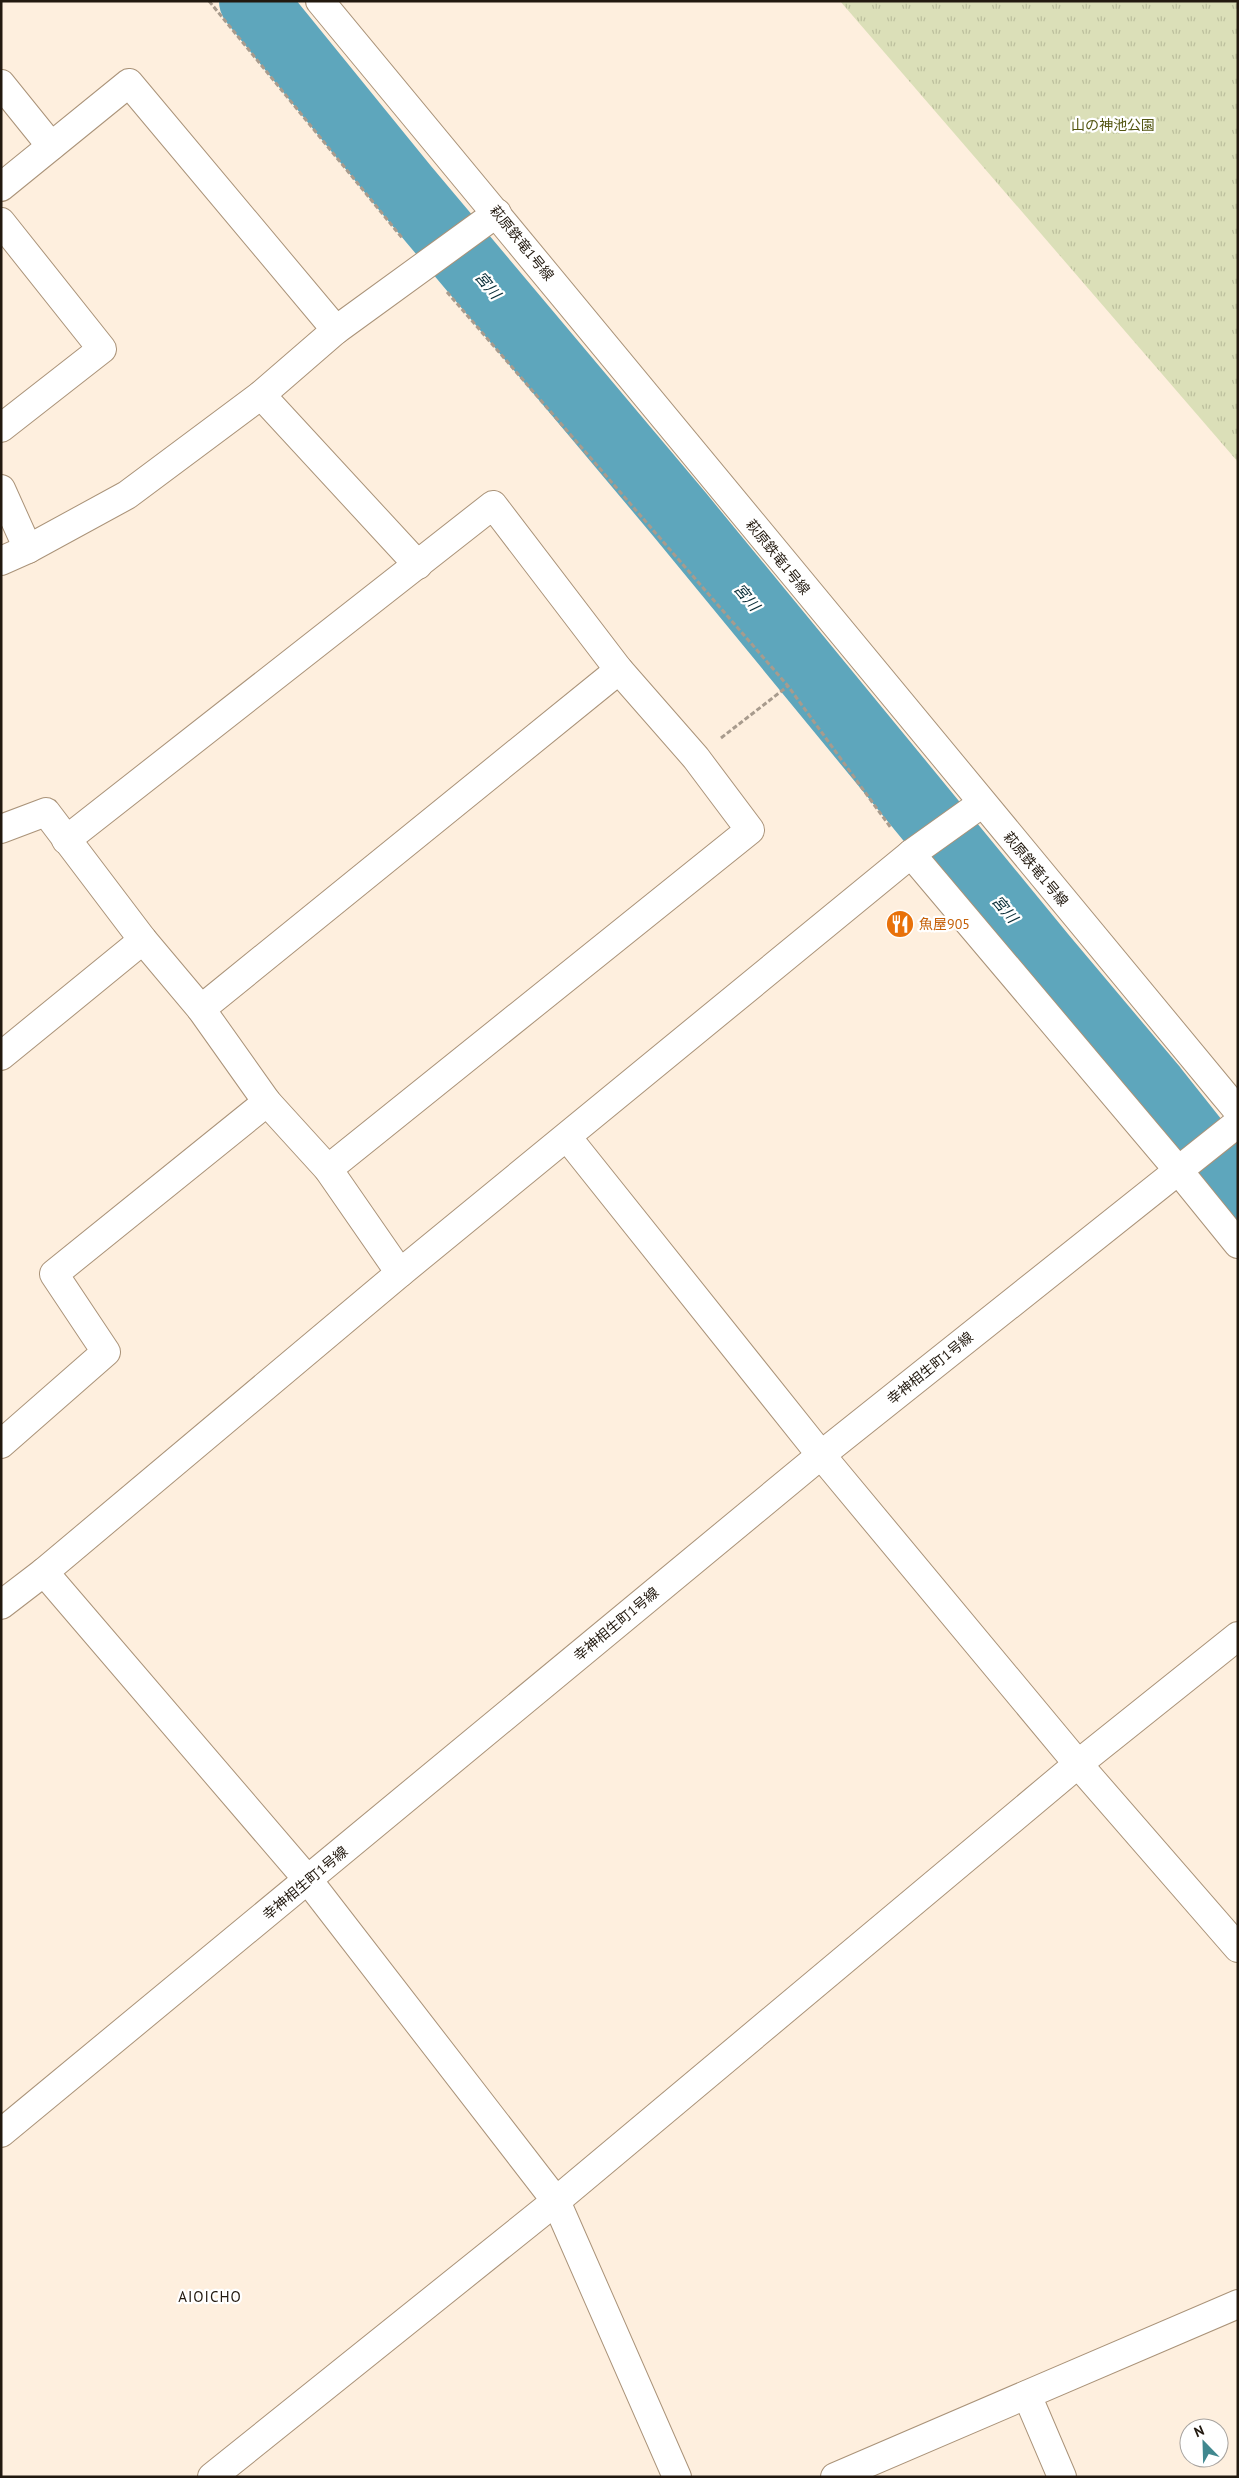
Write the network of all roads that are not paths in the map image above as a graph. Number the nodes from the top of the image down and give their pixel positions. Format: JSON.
{"nodes":[{"id":1,"x":320,"y":1,"type":"edge"},
{"id":2,"x":1,"y":84,"type":"edge"},
{"id":3,"x":51,"y":146,"type":"junction"},
{"id":4,"x":1,"y":187,"type":"edge"},
{"id":5,"x":490,"y":219,"type":"junction"},
{"id":6,"x":1,"y":222,"type":"edge"},
{"id":7,"x":336,"y":330,"type":"junction"},
{"id":8,"x":261,"y":395,"type":"junction"},
{"id":9,"x":1,"y":428,"type":"edge"},
{"id":10,"x":1,"y":489,"type":"edge"},
{"id":11,"x":28,"y":549,"type":"junction"},
{"id":12,"x":1,"y":561,"type":"edge"},
{"id":13,"x":418,"y":565,"type":"junction"},
{"id":14,"x":619,"y":670,"type":"junction"},
{"id":15,"x":973,"y":810,"type":"junction"},
{"id":16,"x":1,"y":829,"type":"edge"},
{"id":17,"x":66,"y":840,"type":"junction"},
{"id":18,"x":919,"y":849,"type":"junction"},
{"id":19,"x":143,"y":940,"type":"junction"},
{"id":20,"x":201,"y":1008,"type":"junction"},
{"id":21,"x":1,"y":1056,"type":"edge"},
{"id":22,"x":267,"y":1102,"type":"junction"},
{"id":23,"x":1238,"y":1111,"type":"edge"},
{"id":24,"x":1238,"y":1123,"type":"edge"},
{"id":25,"x":567,"y":1137,"type":"junction"},
{"id":26,"x":328,"y":1169,"type":"junction"},
{"id":27,"x":1178,"y":1170,"type":"junction"},
{"id":28,"x":1238,"y":1244,"type":"edge"},
{"id":29,"x":400,"y":1273,"type":"junction"},
{"id":30,"x":1,"y":1444,"type":"edge"},
{"id":31,"x":820,"y":1455,"type":"junction"},
{"id":32,"x":44,"y":1572,"type":"junction"},
{"id":33,"x":1,"y":1605,"type":"edge"},
{"id":34,"x":1238,"y":1636,"type":"edge"},
{"id":35,"x":1078,"y":1764,"type":"junction"},
{"id":36,"x":308,"y":1880,"type":"junction"},
{"id":37,"x":1238,"y":1948,"type":"edge"},
{"id":38,"x":1,"y":2133,"type":"edge"},
{"id":39,"x":556,"y":2200,"type":"junction"},
{"id":40,"x":1238,"y":2304,"type":"edge"},
{"id":41,"x":1026,"y":2395,"type":"junction"},
{"id":42,"x":674,"y":2476,"type":"edge"},
{"id":43,"x":212,"y":2477,"type":"edge"},
{"id":44,"x":835,"y":2477,"type":"edge"},
{"id":45,"x":1062,"y":2477,"type":"edge"}],
"edges":[{"from":1,"to":5,"type":"street","name":"萩原鉄竜1号線"},
{"from":2,"to":3,"type":"street"},
{"from":3,"to":4,"type":"street"},
{"from":3,"to":7,"type":"street"},
{"from":5,"to":7,"type":"street"},
{"from":5,"to":15,"type":"street","name":"萩原鉄竜1号線"},
{"from":6,"to":9,"type":"street"},
{"from":7,"to":8,"type":"street"},
{"from":8,"to":11,"type":"street"},
{"from":8,"to":13,"type":"street"},
{"from":10,"to":11,"type":"street"},
{"from":11,"to":12,"type":"street"},
{"from":13,"to":14,"type":"street"},
{"from":13,"to":17,"type":"street"},
{"from":14,"to":20,"type":"street"},
{"from":14,"to":26,"type":"street"},
{"from":15,"to":18,"type":"street"},
{"from":15,"to":23,"type":"street","name":"萩原鉄竜1号線"},
{"from":16,"to":17,"type":"street"},
{"from":17,"to":19,"type":"street"},
{"from":18,"to":25,"type":"street"},
{"from":18,"to":27,"type":"street"},
{"from":19,"to":20,"type":"street"},
{"from":19,"to":21,"type":"street"},
{"from":20,"to":22,"type":"street"},
{"from":22,"to":26,"type":"street"},
{"from":22,"to":30,"type":"street"},
{"from":24,"to":27,"type":"street","name":"幸神相生町1号線"},
{"from":25,"to":29,"type":"street"},
{"from":25,"to":31,"type":"street"},
{"from":26,"to":29,"type":"street"},
{"from":27,"to":28,"type":"street"},
{"from":27,"to":31,"type":"street","name":"幸神相生町1号線"},
{"from":29,"to":32,"type":"street"},
{"from":31,"to":35,"type":"street"},
{"from":31,"to":36,"type":"street","name":"幸神相生町1号線"},
{"from":32,"to":33,"type":"street"},
{"from":32,"to":36,"type":"street"},
{"from":34,"to":35,"type":"street"},
{"from":35,"to":37,"type":"street"},
{"from":35,"to":39,"type":"street"},
{"from":36,"to":38,"type":"street","name":"幸神相生町1号線"},
{"from":36,"to":39,"type":"street"},
{"from":39,"to":42,"type":"street"},
{"from":39,"to":43,"type":"street"},
{"from":40,"to":41,"type":"street"},
{"from":41,"to":44,"type":"street"},
{"from":41,"to":45,"type":"street"}]}
